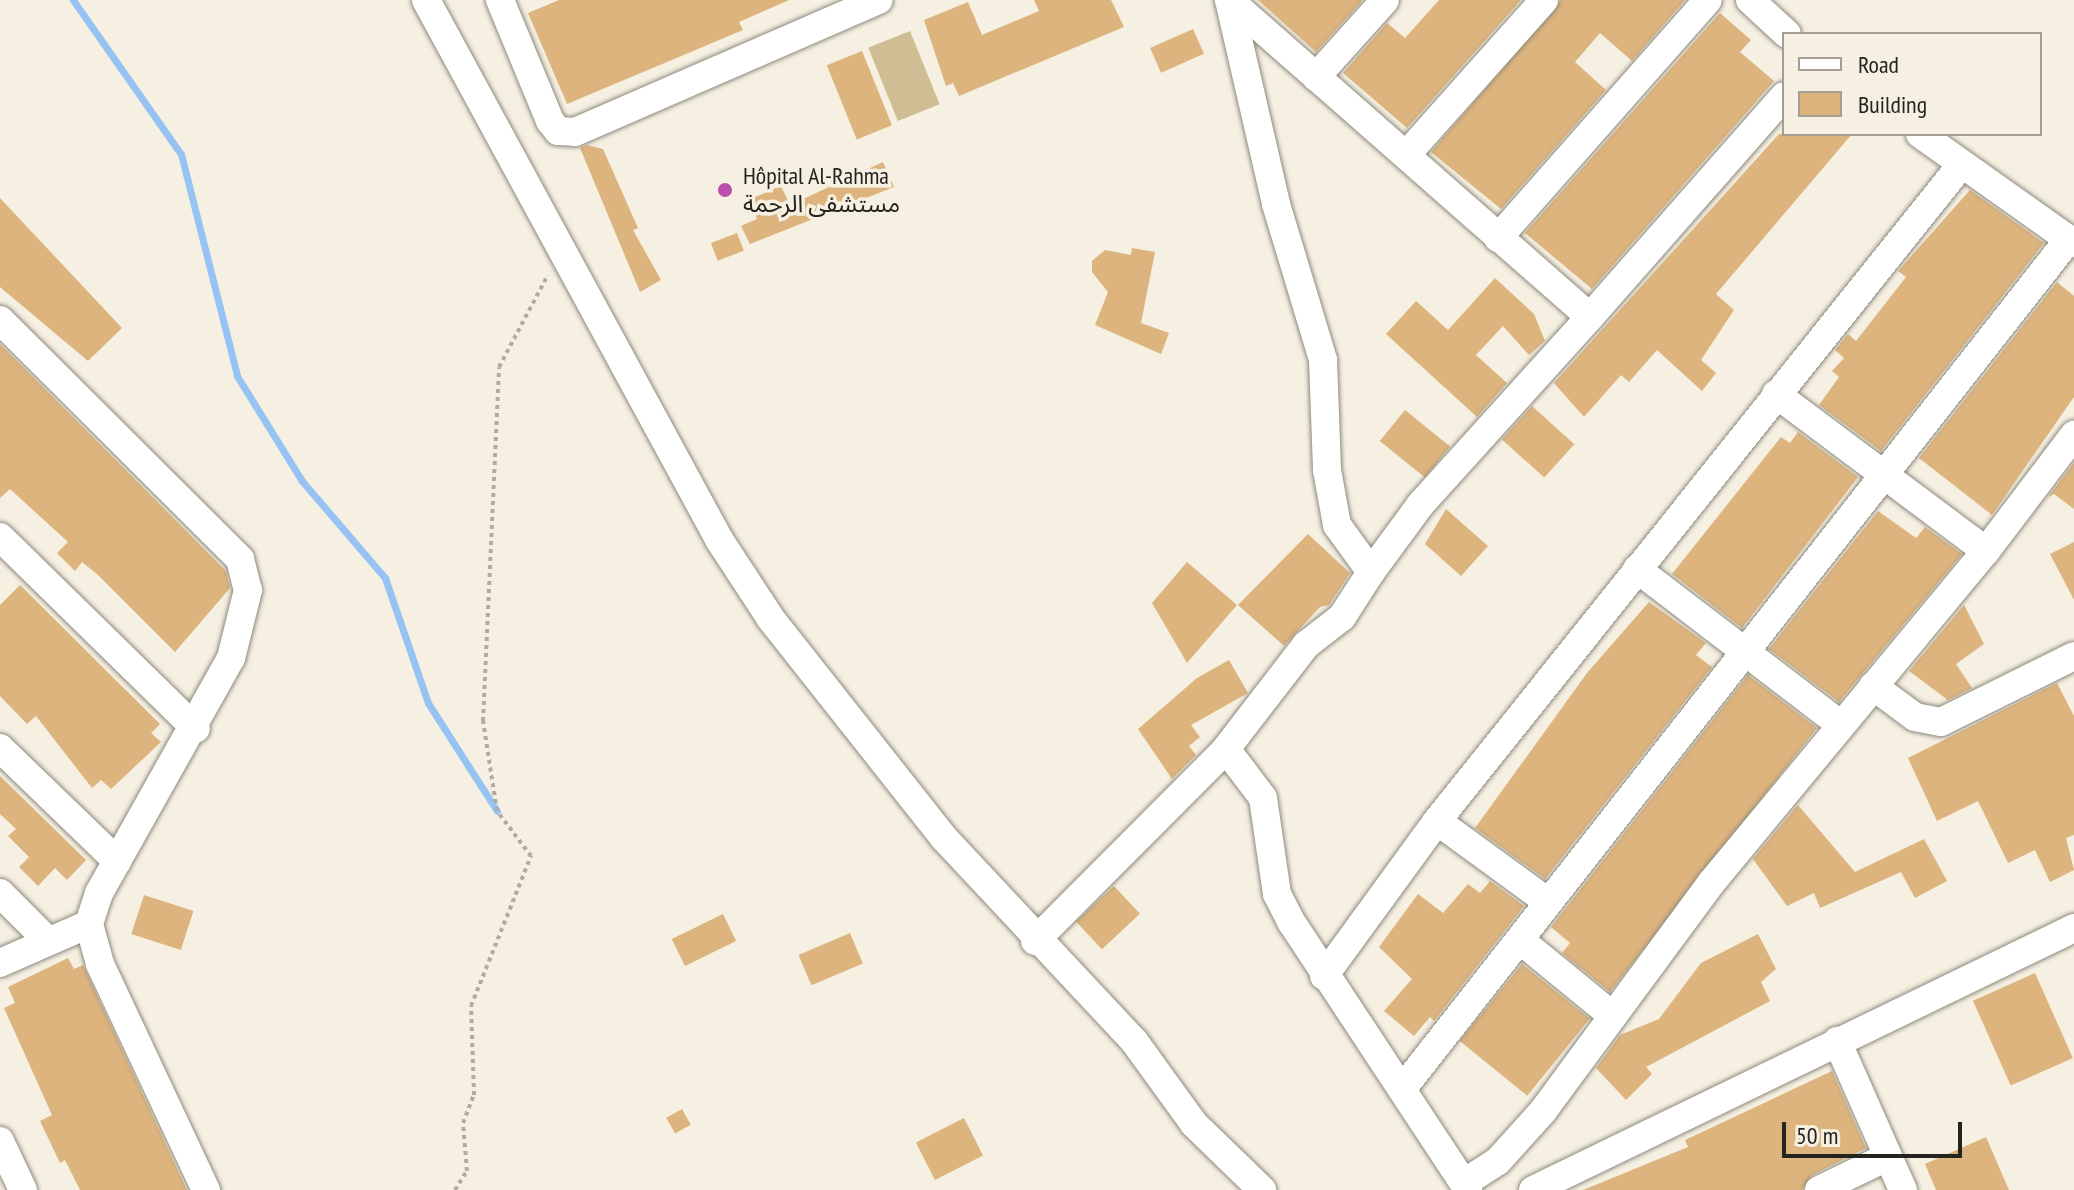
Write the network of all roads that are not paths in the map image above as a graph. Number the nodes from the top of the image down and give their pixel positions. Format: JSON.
{"nodes":[{"id":1,"x":426,"y":0,"type":"edge"},
{"id":2,"x":500,"y":0,"type":"edge"},
{"id":3,"x":878,"y":0,"type":"edge"},
{"id":4,"x":1229,"y":0,"type":"edge"},
{"id":5,"x":1385,"y":0,"type":"edge"},
{"id":6,"x":1544,"y":0,"type":"edge"},
{"id":7,"x":1708,"y":0,"type":"edge"},
{"id":8,"x":1750,"y":0,"type":"edge"},
{"id":9,"x":1785,"y":32,"type":"edge"},
{"id":10,"x":1316,"y":77,"type":"junction"},
{"id":11,"x":1782,"y":98,"type":"edge"},
{"id":12,"x":1923,"y":136,"type":"edge"},
{"id":13,"x":1407,"y":154,"type":"junction"},
{"id":14,"x":1961,"y":165,"type":"junction"},
{"id":15,"x":1498,"y":238,"type":"junction"},
{"id":16,"x":2072,"y":241,"type":"edge"},
{"id":17,"x":1590,"y":317,"type":"junction"},
{"id":18,"x":0,"y":320,"type":"edge"},
{"id":19,"x":1776,"y":394,"type":"junction"},
{"id":20,"x":2074,"y":435,"type":"edge"},
{"id":21,"x":1884,"y":477,"type":"junction"},
{"id":22,"x":0,"y":537,"type":"edge"},
{"id":23,"x":1986,"y":551,"type":"junction"},
{"id":24,"x":1637,"y":569,"type":"junction"},
{"id":25,"x":1371,"y":572,"type":"junction"},
{"id":26,"x":1746,"y":654,"type":"junction"},
{"id":27,"x":2074,"y":656,"type":"edge"},
{"id":28,"x":1873,"y":686,"type":"junction"},
{"id":29,"x":1841,"y":725,"type":"junction"},
{"id":30,"x":196,"y":729,"type":"junction"},
{"id":31,"x":0,"y":748,"type":"edge"},
{"id":32,"x":1226,"y":749,"type":"junction"},
{"id":33,"x":1437,"y":821,"type":"junction"},
{"id":34,"x":117,"y":861,"type":"junction"},
{"id":35,"x":0,"y":893,"type":"edge"},
{"id":36,"x":1548,"y":902,"type":"junction"},
{"id":37,"x":89,"y":924,"type":"junction"},
{"id":38,"x":2074,"y":928,"type":"edge"},
{"id":39,"x":47,"y":940,"type":"junction"},
{"id":40,"x":1520,"y":940,"type":"junction"},
{"id":41,"x":1035,"y":941,"type":"junction"},
{"id":42,"x":0,"y":963,"type":"edge"},
{"id":43,"x":1324,"y":976,"type":"junction"},
{"id":44,"x":1613,"y":1016,"type":"junction"},
{"id":45,"x":1837,"y":1041,"type":"junction"},
{"id":46,"x":1403,"y":1088,"type":"junction"},
{"id":47,"x":3,"y":1155,"type":"edge"},
{"id":48,"x":1887,"y":1157,"type":"junction"},
{"id":49,"x":1466,"y":1187,"type":"edge"},
{"id":50,"x":23,"y":1190,"type":"edge"},
{"id":51,"x":206,"y":1190,"type":"edge"},
{"id":52,"x":1262,"y":1190,"type":"edge"},
{"id":53,"x":1533,"y":1190,"type":"edge"},
{"id":54,"x":1819,"y":1190,"type":"edge"},
{"id":55,"x":1903,"y":1190,"type":"edge"}],
"edges":[{"from":1,"to":41,"type":"street"},
{"from":2,"to":3,"type":"street"},
{"from":4,"to":10,"type":"street"},
{"from":4,"to":25,"type":"street"},
{"from":5,"to":10,"type":"street"},
{"from":6,"to":13,"type":"street"},
{"from":7,"to":15,"type":"street"},
{"from":8,"to":9,"type":"street"},
{"from":10,"to":13,"type":"street"},
{"from":11,"to":17,"type":"street"},
{"from":12,"to":14,"type":"street"},
{"from":13,"to":15,"type":"street"},
{"from":14,"to":16,"type":"street"},
{"from":14,"to":19,"type":"street"},
{"from":15,"to":17,"type":"street"},
{"from":16,"to":21,"type":"street"},
{"from":17,"to":25,"type":"street"},
{"from":18,"to":30,"type":"street"},
{"from":19,"to":21,"type":"street"},
{"from":19,"to":24,"type":"street"},
{"from":20,"to":23,"type":"street"},
{"from":21,"to":23,"type":"street"},
{"from":21,"to":26,"type":"street"},
{"from":22,"to":30,"type":"street"},
{"from":23,"to":28,"type":"street"},
{"from":24,"to":26,"type":"street"},
{"from":24,"to":33,"type":"street"},
{"from":25,"to":32,"type":"street"},
{"from":26,"to":29,"type":"street"},
{"from":26,"to":36,"type":"street"},
{"from":27,"to":28,"type":"street"},
{"from":28,"to":29,"type":"street"},
{"from":29,"to":44,"type":"street"},
{"from":30,"to":34,"type":"street"},
{"from":31,"to":34,"type":"street"},
{"from":32,"to":41,"type":"street"},
{"from":32,"to":43,"type":"street"},
{"from":33,"to":36,"type":"street"},
{"from":33,"to":43,"type":"street"},
{"from":34,"to":37,"type":"street"},
{"from":35,"to":39,"type":"street"},
{"from":36,"to":40,"type":"street"},
{"from":37,"to":39,"type":"street"},
{"from":37,"to":51,"type":"street"},
{"from":38,"to":45,"type":"street"},
{"from":39,"to":42,"type":"street"},
{"from":40,"to":44,"type":"street"},
{"from":40,"to":46,"type":"street"},
{"from":41,"to":52,"type":"street"},
{"from":43,"to":46,"type":"street"},
{"from":44,"to":49,"type":"street"},
{"from":45,"to":48,"type":"street"},
{"from":45,"to":53,"type":"street"},
{"from":46,"to":49,"type":"street"},
{"from":47,"to":50,"type":"street"},
{"from":48,"to":54,"type":"street"},
{"from":48,"to":55,"type":"street"}]}
